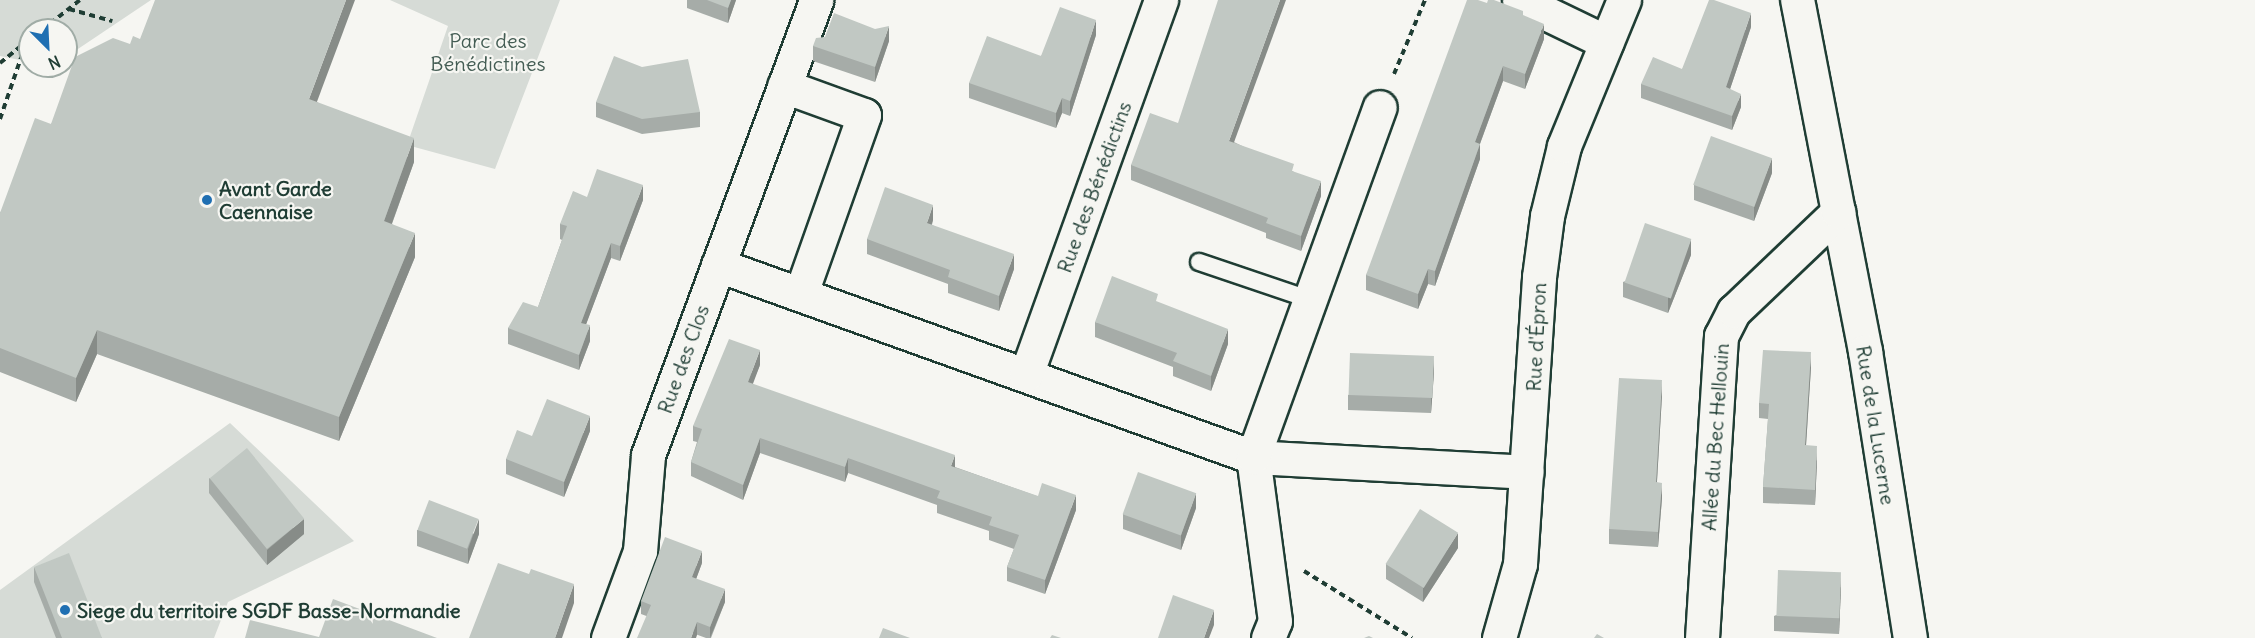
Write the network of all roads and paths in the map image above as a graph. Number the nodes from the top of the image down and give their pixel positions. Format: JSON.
{"nodes":[{"id":1,"x":80,"y":0,"type":"edge"},
{"id":2,"x":816,"y":0,"type":"edge"},
{"id":3,"x":1161,"y":0,"type":"edge"},
{"id":4,"x":1425,"y":0,"type":"edge"},
{"id":5,"x":1519,"y":0,"type":"edge"},
{"id":6,"x":1624,"y":0,"type":"edge"},
{"id":7,"x":1797,"y":0,"type":"edge"},
{"id":8,"x":69,"y":9,"type":"junction"},
{"id":9,"x":57,"y":18,"type":"edge"},
{"id":10,"x":112,"y":21,"type":"dead end"},
{"id":11,"x":1606,"y":42,"type":"junction"},
{"id":12,"x":18,"y":49,"type":"edge"},
{"id":13,"x":0,"y":63,"type":"edge"},
{"id":14,"x":18,"y":66,"type":"edge"},
{"id":15,"x":784,"y":86,"type":"junction"},
{"id":16,"x":1380,"y":107,"type":"joint"},
{"id":17,"x":0,"y":119,"type":"edge"},
{"id":18,"x":1838,"y":212,"type":"junction"},
{"id":19,"x":1199,"y":262,"type":"dead end"},
{"id":20,"x":718,"y":265,"type":"junction"},
{"id":21,"x":801,"y":293,"type":"junction"},
{"id":22,"x":1311,"y":300,"type":"junction"},
{"id":23,"x":1026,"y":375,"type":"junction"},
{"id":24,"x":1254,"y":458,"type":"junction"},
{"id":25,"x":1527,"y":472,"type":"junction"},
{"id":26,"x":1265,"y":547,"type":"junction"},
{"id":27,"x":608,"y":638,"type":"edge"},
{"id":28,"x":1268,"y":638,"type":"edge"},
{"id":29,"x":1412,"y":638,"type":"edge"},
{"id":30,"x":1499,"y":638,"type":"edge"},
{"id":31,"x":1702,"y":638,"type":"edge"},
{"id":32,"x":1910,"y":638,"type":"edge"}],
"edges":[{"from":1,"to":8,"type":"path"},
{"from":2,"to":15,"type":"street","name":"Rue des Clos"},
{"from":3,"to":23,"type":"street","name":"Rue des Bénédictins"},
{"from":4,"to":16,"type":"path"},
{"from":5,"to":11,"type":"street"},
{"from":6,"to":11,"type":"street","name":"Rue d'Épron"},
{"from":7,"to":18,"type":"street"},
{"from":8,"to":9,"type":"path"},
{"from":8,"to":10,"type":"path"},
{"from":11,"to":25,"type":"street","name":"Rue d'Épron"},
{"from":12,"to":13,"type":"path"},
{"from":14,"to":17,"type":"path"},
{"from":15,"to":20,"type":"street","name":"Rue des Clos"},
{"from":15,"to":21,"type":"street"},
{"from":16,"to":22,"type":"street"},
{"from":18,"to":31,"type":"street","name":"Allée du Bec Hellouin"},
{"from":18,"to":32,"type":"street","name":"Rue de la Lucerne"},
{"from":19,"to":22,"type":"lane"},
{"from":20,"to":21,"type":"street"},
{"from":20,"to":27,"type":"street","name":"Rue des Clos"},
{"from":21,"to":23,"type":"street"},
{"from":22,"to":24,"type":"street"},
{"from":23,"to":24,"type":"street"},
{"from":24,"to":25,"type":"street"},
{"from":24,"to":26,"type":"street"},
{"from":25,"to":30,"type":"street","name":"Rue d'Épron"},
{"from":26,"to":28,"type":"street"},
{"from":26,"to":29,"type":"path"}]}
